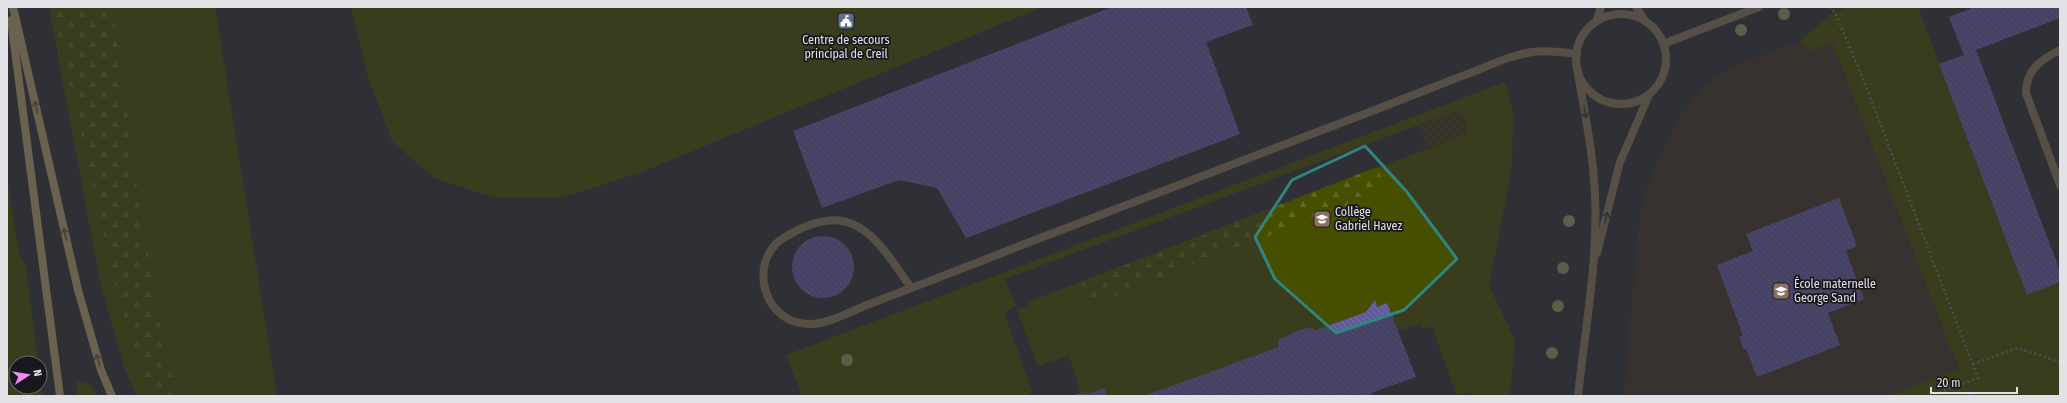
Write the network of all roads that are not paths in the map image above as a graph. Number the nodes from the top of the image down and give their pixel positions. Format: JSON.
{"nodes":[{"id":1,"x":10,"y":7,"type":"edge"},
{"id":2,"x":13,"y":7,"type":"edge"},
{"id":3,"x":1601,"y":7,"type":"edge"},
{"id":4,"x":1636,"y":7,"type":"edge"},
{"id":5,"x":1759,"y":7,"type":"edge"},
{"id":6,"x":1596,"y":22,"type":"junction"},
{"id":7,"x":1646,"y":22,"type":"junction"},
{"id":8,"x":1663,"y":44,"type":"junction"},
{"id":9,"x":2060,"y":50,"type":"edge"},
{"id":10,"x":1577,"y":54,"type":"junction"},
{"id":11,"x":1578,"y":74,"type":"junction"},
{"id":12,"x":1650,"y":94,"type":"junction"},
{"id":13,"x":2060,"y":185,"type":"edge"},
{"id":14,"x":1594,"y":269,"type":"junction"},
{"id":15,"x":911,"y":288,"type":"junction"},
{"id":16,"x":60,"y":396,"type":"edge"},
{"id":17,"x":112,"y":396,"type":"edge"},
{"id":18,"x":1578,"y":396,"type":"edge"}],
"edges":[{"from":1,"to":16,"type":"main road"},
{"from":17,"to":2,"type":"main road","one_way":true},
{"from":3,"to":6,"type":"street"},
{"from":4,"to":7,"type":"street"},
{"from":5,"to":8,"type":"street"},
{"from":6,"to":7,"type":"street"},
{"from":6,"to":10,"type":"street"},
{"from":7,"to":8,"type":"street"},
{"from":8,"to":12,"type":"street"},
{"from":9,"to":13,"type":"street"},
{"from":10,"to":11,"type":"street"},
{"from":10,"to":15,"type":"street"},
{"from":11,"to":12,"type":"street"},
{"from":11,"to":14,"type":"street","one_way":true},
{"from":14,"to":12,"type":"street","one_way":true},
{"from":14,"to":18,"type":"street"},
{"from":15,"to":15,"type":"street"}]}
